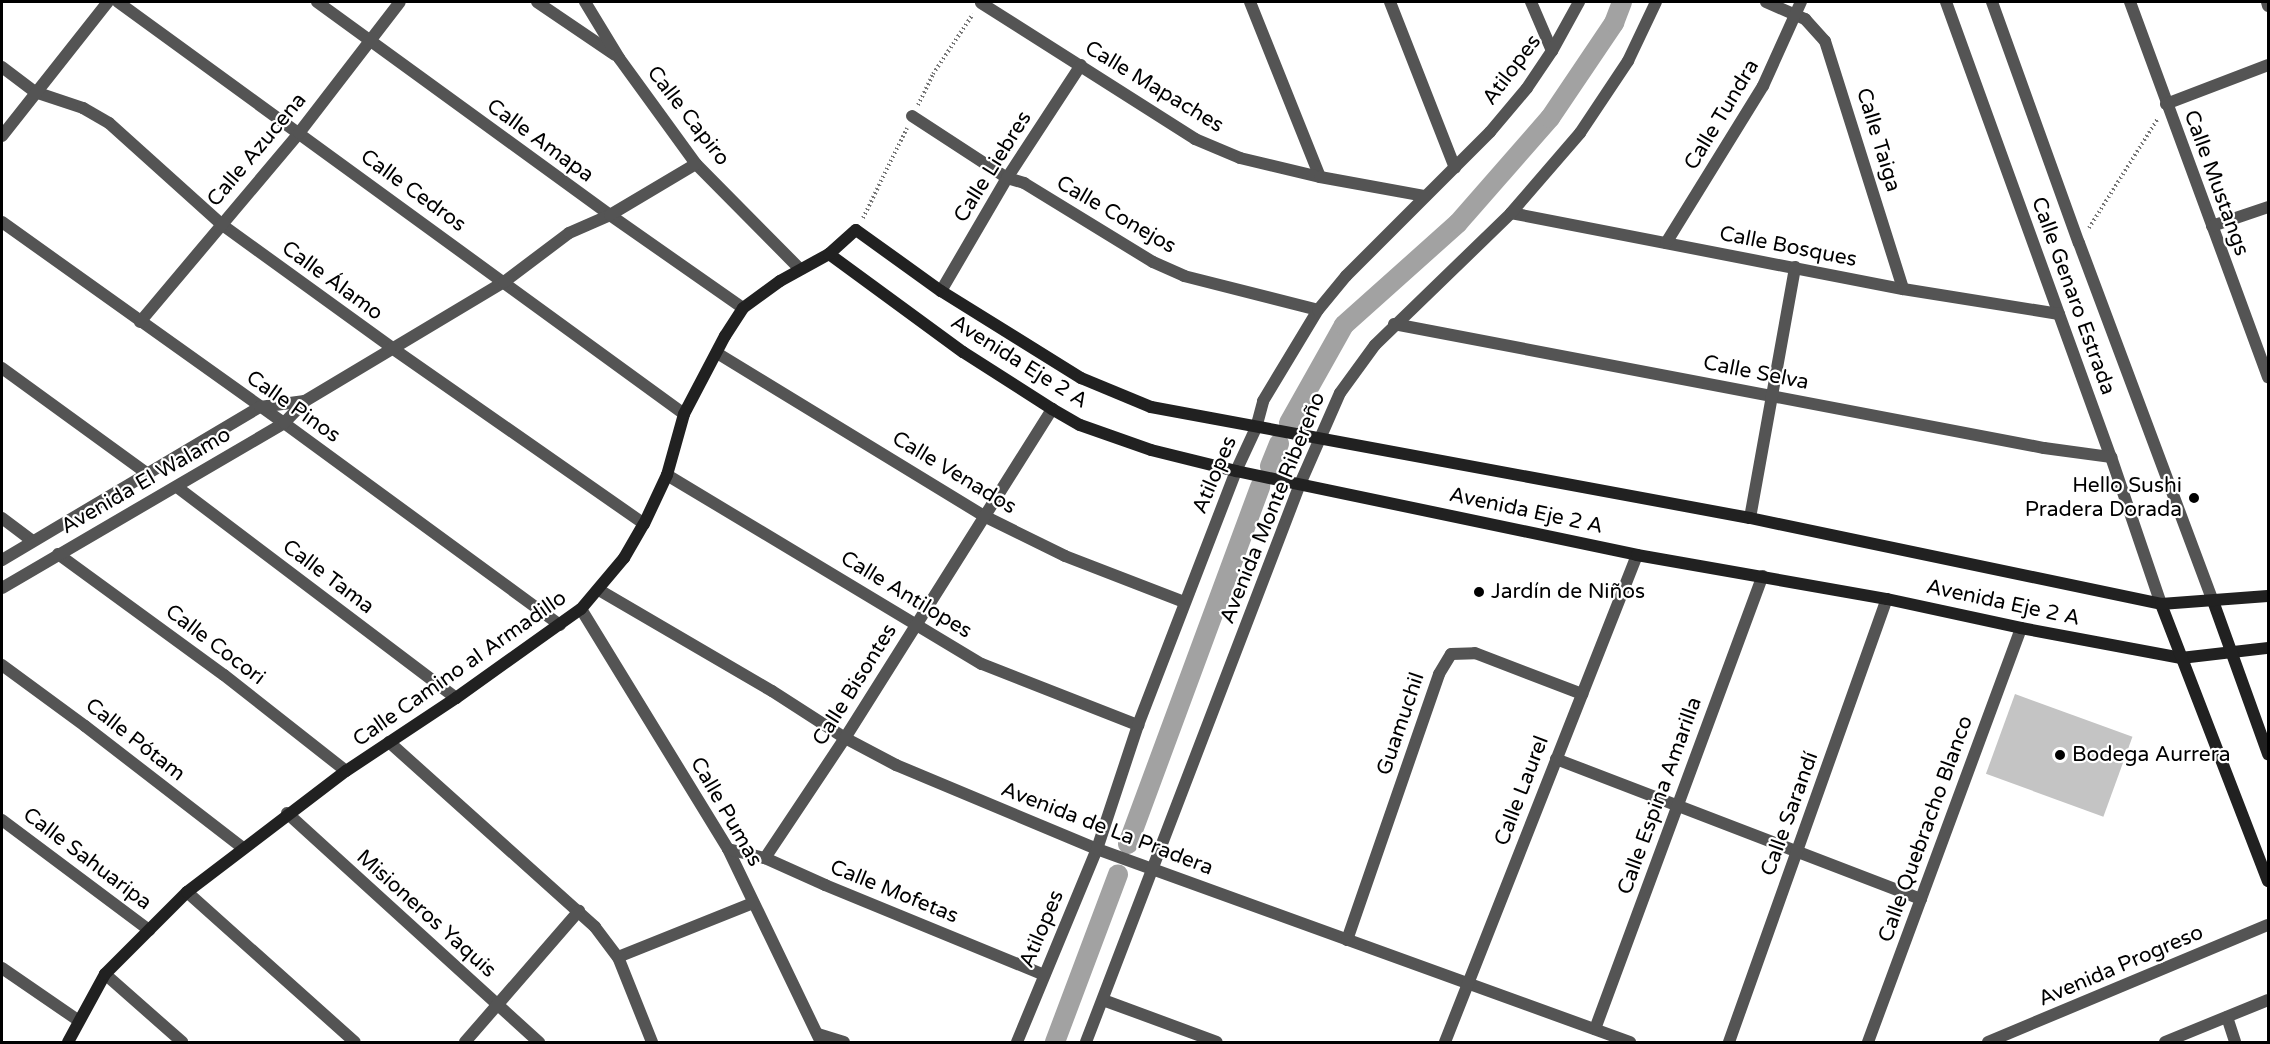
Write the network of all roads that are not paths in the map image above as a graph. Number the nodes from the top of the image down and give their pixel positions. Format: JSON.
{"nodes":[{"id":1,"x":108,"y":2,"type":"edge"},
{"id":2,"x":118,"y":2,"type":"edge"},
{"id":3,"x":317,"y":2,"type":"edge"},
{"id":4,"x":400,"y":2,"type":"edge"},
{"id":5,"x":537,"y":2,"type":"edge"},
{"id":6,"x":585,"y":2,"type":"edge"},
{"id":7,"x":1250,"y":2,"type":"edge"},
{"id":8,"x":1390,"y":2,"type":"edge"},
{"id":9,"x":1531,"y":2,"type":"edge"},
{"id":10,"x":1579,"y":2,"type":"edge"},
{"id":11,"x":1656,"y":2,"type":"edge"},
{"id":12,"x":1767,"y":2,"type":"edge"},
{"id":13,"x":1946,"y":2,"type":"edge"},
{"id":14,"x":1992,"y":2,"type":"edge"},
{"id":15,"x":2130,"y":2,"type":"edge"},
{"id":16,"x":2267,"y":2,"type":"edge"},
{"id":17,"x":981,"y":3,"type":"dead end"},
{"id":18,"x":2268,"y":6,"type":"edge"},
{"id":19,"x":1799,"y":8,"type":"edge"},
{"id":20,"x":371,"y":41,"type":"junction"},
{"id":21,"x":1552,"y":51,"type":"junction"},
{"id":22,"x":619,"y":58,"type":"junction"},
{"id":23,"x":1081,"y":65,"type":"junction"},
{"id":24,"x":2268,"y":65,"type":"edge"},
{"id":25,"x":2,"y":67,"type":"edge"},
{"id":26,"x":35,"y":92,"type":"junction"},
{"id":27,"x":2166,"y":104,"type":"junction"},
{"id":28,"x":912,"y":116,"type":"dead end"},
{"id":29,"x":299,"y":133,"type":"junction"},
{"id":30,"x":2,"y":136,"type":"edge"},
{"id":31,"x":696,"y":164,"type":"junction"},
{"id":32,"x":1455,"y":168,"type":"junction"},
{"id":33,"x":1320,"y":177,"type":"junction"},
{"id":34,"x":1007,"y":178,"type":"junction"},
{"id":35,"x":1425,"y":196,"type":"junction"},
{"id":36,"x":2268,"y":207,"type":"edge"},
{"id":37,"x":1511,"y":213,"type":"junction"},
{"id":38,"x":610,"y":215,"type":"junction"},
{"id":39,"x":2,"y":222,"type":"edge"},
{"id":40,"x":221,"y":224,"type":"junction"},
{"id":41,"x":2212,"y":226,"type":"junction"},
{"id":42,"x":856,"y":230,"type":"joint"},
{"id":43,"x":1666,"y":243,"type":"junction"},
{"id":44,"x":829,"y":254,"type":"junction"},
{"id":45,"x":1795,"y":267,"type":"junction"},
{"id":46,"x":800,"y":269,"type":"junction"},
{"id":47,"x":504,"y":282,"type":"junction"},
{"id":48,"x":1903,"y":289,"type":"junction"},
{"id":49,"x":941,"y":291,"type":"junction"},
{"id":50,"x":743,"y":308,"type":"junction"},
{"id":51,"x":1318,"y":310,"type":"junction"},
{"id":52,"x":2058,"y":314,"type":"junction"},
{"id":53,"x":141,"y":322,"type":"junction"},
{"id":54,"x":1394,"y":324,"type":"junction"},
{"id":55,"x":392,"y":348,"type":"junction"},
{"id":56,"x":717,"y":353,"type":"junction"},
{"id":57,"x":2,"y":368,"type":"edge"},
{"id":58,"x":2268,"y":376,"type":"edge"},
{"id":59,"x":1771,"y":396,"type":"junction"},
{"id":60,"x":305,"y":401,"type":"junction"},
{"id":61,"x":260,"y":407,"type":"junction"},
{"id":62,"x":1052,"y":409,"type":"junction"},
{"id":63,"x":684,"y":414,"type":"junction"},
{"id":64,"x":284,"y":423,"type":"junction"},
{"id":65,"x":1256,"y":428,"type":"junction"},
{"id":66,"x":1320,"y":440,"type":"junction"},
{"id":67,"x":2111,"y":457,"type":"junction"},
{"id":68,"x":1236,"y":471,"type":"junction"},
{"id":69,"x":148,"y":474,"type":"junction"},
{"id":70,"x":667,"y":475,"type":"junction"},
{"id":71,"x":1300,"y":484,"type":"junction"},
{"id":72,"x":177,"y":487,"type":"junction"},
{"id":73,"x":986,"y":517,"type":"junction"},
{"id":74,"x":2,"y":518,"type":"edge"},
{"id":75,"x":1750,"y":518,"type":"junction"},
{"id":76,"x":644,"y":524,"type":"junction"},
{"id":77,"x":32,"y":541,"type":"junction"},
{"id":78,"x":58,"y":554,"type":"junction"},
{"id":79,"x":1637,"y":555,"type":"junction"},
{"id":80,"x":2,"y":560,"type":"edge"},
{"id":81,"x":1763,"y":576,"type":"junction"},
{"id":82,"x":2,"y":588,"type":"edge"},
{"id":83,"x":599,"y":590,"type":"junction"},
{"id":84,"x":2268,"y":596,"type":"edge"},
{"id":85,"x":1887,"y":599,"type":"junction"},
{"id":86,"x":2213,"y":601,"type":"junction"},
{"id":87,"x":1184,"y":602,"type":"junction"},
{"id":88,"x":2161,"y":604,"type":"junction"},
{"id":89,"x":581,"y":609,"type":"junction"},
{"id":90,"x":560,"y":625,"type":"junction"},
{"id":91,"x":917,"y":625,"type":"junction"},
{"id":92,"x":2020,"y":628,"type":"junction"},
{"id":93,"x":2268,"y":648,"type":"edge"},
{"id":94,"x":2233,"y":653,"type":"junction"},
{"id":95,"x":2181,"y":658,"type":"junction"},
{"id":96,"x":2,"y":665,"type":"edge"},
{"id":97,"x":1582,"y":693,"type":"junction"},
{"id":98,"x":456,"y":698,"type":"junction"},
{"id":99,"x":1138,"y":725,"type":"junction"},
{"id":100,"x":845,"y":738,"type":"junction"},
{"id":101,"x":389,"y":742,"type":"junction"},
{"id":102,"x":2268,"y":754,"type":"edge"},
{"id":103,"x":1556,"y":759,"type":"junction"},
{"id":104,"x":346,"y":771,"type":"junction"},
{"id":105,"x":1678,"y":804,"type":"junction"},
{"id":106,"x":287,"y":813,"type":"junction"},
{"id":107,"x":2,"y":820,"type":"edge"},
{"id":108,"x":243,"y":848,"type":"junction"},
{"id":109,"x":728,"y":849,"type":"junction"},
{"id":110,"x":1097,"y":849,"type":"junction"},
{"id":111,"x":1798,"y":850,"type":"junction"},
{"id":112,"x":765,"y":858,"type":"junction"},
{"id":113,"x":1153,"y":870,"type":"junction"},
{"id":114,"x":2268,"y":881,"type":"edge"},
{"id":115,"x":187,"y":892,"type":"junction"},
{"id":116,"x":1921,"y":899,"type":"junction"},
{"id":117,"x":753,"y":903,"type":"junction"},
{"id":118,"x":579,"y":911,"type":"junction"},
{"id":119,"x":2268,"y":925,"type":"edge"},
{"id":120,"x":149,"y":930,"type":"junction"},
{"id":121,"x":1347,"y":940,"type":"junction"},
{"id":122,"x":618,"y":957,"type":"junction"},
{"id":123,"x":2,"y":968,"type":"edge"},
{"id":124,"x":105,"y":974,"type":"junction"},
{"id":125,"x":1044,"y":975,"type":"junction"},
{"id":126,"x":1467,"y":985,"type":"junction"},
{"id":127,"x":1103,"y":1000,"type":"junction"},
{"id":128,"x":2268,"y":1000,"type":"edge"},
{"id":129,"x":498,"y":1005,"type":"junction"},
{"id":130,"x":2227,"y":1017,"type":"junction"},
{"id":131,"x":79,"y":1021,"type":"junction"},
{"id":132,"x":1595,"y":1029,"type":"junction"},
{"id":133,"x":819,"y":1038,"type":"edge"},
{"id":134,"x":68,"y":1042,"type":"edge"},
{"id":135,"x":182,"y":1042,"type":"edge"},
{"id":136,"x":355,"y":1042,"type":"edge"},
{"id":137,"x":465,"y":1042,"type":"edge"},
{"id":138,"x":539,"y":1042,"type":"edge"},
{"id":139,"x":652,"y":1042,"type":"edge"},
{"id":140,"x":844,"y":1042,"type":"edge"},
{"id":141,"x":1017,"y":1042,"type":"edge"},
{"id":142,"x":1086,"y":1042,"type":"edge"},
{"id":143,"x":1217,"y":1042,"type":"edge"},
{"id":144,"x":1445,"y":1042,"type":"edge"},
{"id":145,"x":1630,"y":1042,"type":"edge"},
{"id":146,"x":1729,"y":1042,"type":"edge"},
{"id":147,"x":1868,"y":1042,"type":"edge"},
{"id":148,"x":1989,"y":1042,"type":"edge"},
{"id":149,"x":2165,"y":1042,"type":"edge"},
{"id":150,"x":2235,"y":1042,"type":"edge"}],
"edges":[{"from":1,"to":26,"type":"street"},
{"from":2,"to":29,"type":"street","name":"Calle Cedros"},
{"from":3,"to":20,"type":"street","name":"Calle Amapa"},
{"from":4,"to":20,"type":"street","name":"Calle Azucena"},
{"from":5,"to":22,"type":"street"},
{"from":6,"to":22,"type":"street","name":"Calle Capiro"},
{"from":7,"to":33,"type":"street"},
{"from":8,"to":32,"type":"street"},
{"from":9,"to":21,"type":"street"},
{"from":10,"to":21,"type":"street","name":"Atilopes"},
{"from":11,"to":37,"type":"street","name":"Avenida Monte Ribereño"},
{"from":12,"to":19,"type":"street","name":"Calle Taiga"},
{"from":13,"to":52,"type":"street","name":"Calle Genaro Estrada"},
{"from":14,"to":86,"type":"street","name":"Calle Genaro Estrada"},
{"from":15,"to":27,"type":"street","name":"Calle Mustangs"},
{"from":16,"to":18,"type":"street"},
{"from":17,"to":23,"type":"street","name":"Calle Mapaches"},
{"from":19,"to":43,"type":"street","name":"Calle Tundra"},
{"from":19,"to":48,"type":"street","name":"Calle Taiga"},
{"from":20,"to":29,"type":"street","name":"Calle Azucena"},
{"from":20,"to":38,"type":"street","name":"Calle Amapa"},
{"from":21,"to":32,"type":"street","name":"Atilopes"},
{"from":22,"to":31,"type":"street","name":"Calle Capiro"},
{"from":23,"to":33,"type":"street","name":"Calle Mapaches"},
{"from":23,"to":34,"type":"street","name":"Calle Liebres"},
{"from":24,"to":27,"type":"street"},
{"from":25,"to":26,"type":"street","name":"Calle Álamo"},
{"from":26,"to":30,"type":"street"},
{"from":26,"to":40,"type":"street","name":"Calle Álamo"},
{"from":27,"to":41,"type":"street","name":"Calle Mustangs"},
{"from":28,"to":34,"type":"street","name":"Calle Conejos"},
{"from":29,"to":40,"type":"street","name":"Calle Azucena"},
{"from":29,"to":47,"type":"street","name":"Calle Cedros"},
{"from":31,"to":38,"type":"street","name":"Avenida El Walamo"},
{"from":31,"to":46,"type":"street","name":"Calle Capiro"},
{"from":32,"to":35,"type":"street","name":"Atilopes"},
{"from":33,"to":35,"type":"street","name":"Calle Mapaches"},
{"from":34,"to":49,"type":"street","name":"Calle Liebres"},
{"from":34,"to":51,"type":"street","name":"Calle Conejos"},
{"from":35,"to":51,"type":"street","name":"Atilopes"},
{"from":36,"to":41,"type":"street"},
{"from":37,"to":43,"type":"street","name":"Calle Bosques"},
{"from":37,"to":54,"type":"street","name":"Avenida Monte Ribereño"},
{"from":38,"to":47,"type":"street","name":"Avenida El Walamo"},
{"from":38,"to":50,"type":"street","name":"Calle Amapa"},
{"from":39,"to":53,"type":"street","name":"Calle Pinos"},
{"from":40,"to":53,"type":"street","name":"Calle Azucena"},
{"from":40,"to":55,"type":"street","name":"Calle Álamo"},
{"from":41,"to":58,"type":"street","name":"Calle Mustangs"},
{"from":42,"to":44,"type":"street","name":"Calle Camino al Armadillo"},
{"from":42,"to":49,"type":"street","name":"Avenida Eje 2 A"},
{"from":43,"to":45,"type":"street","name":"Calle Bosques"},
{"from":44,"to":46,"type":"street","name":"Calle Camino al Armadillo"},
{"from":44,"to":62,"type":"street","name":"Avenida Eje 2 A"},
{"from":45,"to":48,"type":"street","name":"Calle Bosques"},
{"from":45,"to":59,"type":"street"},
{"from":46,"to":50,"type":"street","name":"Calle Camino al Armadillo"},
{"from":47,"to":55,"type":"street","name":"Avenida El Walamo"},
{"from":47,"to":63,"type":"street","name":"Calle Cedros"},
{"from":48,"to":52,"type":"street","name":"Calle Bosques"},
{"from":49,"to":65,"type":"street","name":"Avenida Eje 2 A"},
{"from":50,"to":56,"type":"street","name":"Calle Camino al Armadillo"},
{"from":51,"to":65,"type":"street","name":"Atilopes"},
{"from":52,"to":67,"type":"street","name":"Calle Genaro Estrada"},
{"from":53,"to":61,"type":"street","name":"Calle Pinos"},
{"from":54,"to":59,"type":"street","name":"Calle Selva"},
{"from":54,"to":66,"type":"street","name":"Avenida Monte Ribereño"},
{"from":55,"to":60,"type":"street","name":"Avenida El Walamo"},
{"from":55,"to":76,"type":"street","name":"Calle Álamo"},
{"from":56,"to":63,"type":"street","name":"Calle Camino al Armadillo"},
{"from":56,"to":73,"type":"street","name":"Calle Venados"},
{"from":57,"to":69,"type":"street"},
{"from":59,"to":67,"type":"street","name":"Calle Selva"},
{"from":59,"to":75,"type":"street"},
{"from":60,"to":61,"type":"street","name":"Avenida El Walamo"},
{"from":60,"to":64,"type":"street","name":"Avenida El Walamo"},
{"from":61,"to":64,"type":"street","name":"Calle Pinos"},
{"from":61,"to":69,"type":"street","name":"Avenida El Walamo"},
{"from":62,"to":68,"type":"street","name":"Avenida Eje 2 A"},
{"from":62,"to":73,"type":"street","name":"Calle Bisontes"},
{"from":63,"to":70,"type":"street","name":"Calle Camino al Armadillo"},
{"from":64,"to":72,"type":"street","name":"Avenida El Walamo"},
{"from":64,"to":90,"type":"street","name":"Calle Pinos"},
{"from":65,"to":66,"type":"street","name":"Avenida Eje 2 A"},
{"from":65,"to":68,"type":"street","name":"Atilopes"},
{"from":66,"to":71,"type":"street","name":"Avenida Monte Ribereño"},
{"from":66,"to":75,"type":"street","name":"Avenida Eje 2 A"},
{"from":67,"to":88,"type":"street","name":"Calle Genaro Estrada"},
{"from":68,"to":71,"type":"street","name":"Avenida Eje 2 A"},
{"from":68,"to":87,"type":"street","name":"Atilopes"},
{"from":69,"to":77,"type":"street","name":"Avenida El Walamo"},
{"from":70,"to":76,"type":"street","name":"Calle Camino al Armadillo"},
{"from":70,"to":91,"type":"street","name":"Calle Antilopes"},
{"from":71,"to":79,"type":"street","name":"Avenida Eje 2 A"},
{"from":71,"to":113,"type":"street","name":"Avenida Monte Ribereño"},
{"from":72,"to":78,"type":"street","name":"Avenida El Walamo"},
{"from":72,"to":98,"type":"street","name":"Calle Tama"},
{"from":73,"to":87,"type":"street","name":"Calle Venados"},
{"from":73,"to":91,"type":"street","name":"Calle Bisontes"},
{"from":74,"to":77,"type":"street"},
{"from":75,"to":88,"type":"street","name":"Avenida Eje 2 A"},
{"from":76,"to":83,"type":"street","name":"Calle Camino al Armadillo"},
{"from":77,"to":80,"type":"street","name":"Avenida El Walamo"},
{"from":78,"to":82,"type":"street","name":"Avenida El Walamo"},
{"from":78,"to":104,"type":"street","name":"Calle Cocori"},
{"from":79,"to":81,"type":"street","name":"Avenida Eje 2 A"},
{"from":79,"to":97,"type":"street","name":"Calle Laurel"},
{"from":81,"to":85,"type":"street","name":"Avenida Eje 2 A"},
{"from":81,"to":105,"type":"street","name":"Calle Espina Amarilla"},
{"from":83,"to":89,"type":"street","name":"Calle Camino al Armadillo"},
{"from":83,"to":100,"type":"street","name":"Avenida de La Pradera"},
{"from":84,"to":86,"type":"street","name":"Avenida Eje 2 A"},
{"from":85,"to":92,"type":"street","name":"Avenida Eje 2 A"},
{"from":85,"to":111,"type":"street","name":"Calle Sarandí"},
{"from":86,"to":88,"type":"street","name":"Avenida Eje 2 A"},
{"from":86,"to":94,"type":"street"},
{"from":87,"to":99,"type":"street","name":"Atilopes"},
{"from":88,"to":95,"type":"street"},
{"from":89,"to":90,"type":"street","name":"Calle Camino al Armadillo"},
{"from":89,"to":109,"type":"street","name":"Calle Pumas"},
{"from":90,"to":98,"type":"street","name":"Calle Camino al Armadillo"},
{"from":91,"to":99,"type":"street","name":"Calle Antilopes"},
{"from":91,"to":100,"type":"street","name":"Calle Bisontes"},
{"from":92,"to":95,"type":"street","name":"Avenida Eje 2 A"},
{"from":92,"to":116,"type":"street","name":"Calle Quebracho Blanco"},
{"from":93,"to":94,"type":"street","name":"Avenida Eje 2 A"},
{"from":94,"to":95,"type":"street","name":"Avenida Eje 2 A"},
{"from":94,"to":102,"type":"street"},
{"from":95,"to":114,"type":"street"},
{"from":96,"to":108,"type":"street","name":"Calle Pótam"},
{"from":97,"to":103,"type":"street","name":"Calle Laurel"},
{"from":97,"to":121,"type":"street","name":"Guamuchil"},
{"from":98,"to":101,"type":"street","name":"Calle Camino al Armadillo"},
{"from":99,"to":110,"type":"street","name":"Atilopes"},
{"from":100,"to":110,"type":"street","name":"Avenida de La Pradera"},
{"from":100,"to":112,"type":"street","name":"Calle Bisontes"},
{"from":101,"to":104,"type":"street","name":"Calle Camino al Armadillo"},
{"from":101,"to":118,"type":"street"},
{"from":103,"to":105,"type":"street"},
{"from":103,"to":126,"type":"street","name":"Calle Laurel"},
{"from":104,"to":106,"type":"street","name":"Calle Camino al Armadillo"},
{"from":105,"to":111,"type":"street"},
{"from":105,"to":132,"type":"street","name":"Calle Espina Amarilla"},
{"from":106,"to":108,"type":"street","name":"Calle Camino al Armadillo"},
{"from":106,"to":129,"type":"street","name":"Misioneros Yaquis"},
{"from":107,"to":120,"type":"street","name":"Calle Sahuaripa"},
{"from":108,"to":115,"type":"street","name":"Calle Camino al Armadillo"},
{"from":109,"to":112,"type":"street","name":"Calle Mofetas"},
{"from":109,"to":117,"type":"street","name":"Calle Pumas"},
{"from":110,"to":113,"type":"street","name":"Avenida de La Pradera"},
{"from":110,"to":125,"type":"street","name":"Atilopes"},
{"from":111,"to":116,"type":"street"},
{"from":111,"to":146,"type":"street","name":"Calle Sarandí"},
{"from":112,"to":125,"type":"street","name":"Calle Mofetas"},
{"from":113,"to":121,"type":"street","name":"Avenida de La Pradera"},
{"from":113,"to":127,"type":"street","name":"Avenida Monte Ribereño"},
{"from":115,"to":120,"type":"street","name":"Calle Camino al Armadillo"},
{"from":115,"to":136,"type":"street"},
{"from":116,"to":147,"type":"street","name":"Calle Quebracho Blanco"},
{"from":117,"to":122,"type":"street"},
{"from":117,"to":133,"type":"street","name":"Calle Pumas"},
{"from":118,"to":122,"type":"street"},
{"from":118,"to":129,"type":"street"},
{"from":119,"to":148,"type":"street","name":"Avenida Progreso"},
{"from":120,"to":124,"type":"street","name":"Calle Camino al Armadillo"},
{"from":121,"to":126,"type":"street","name":"Avenida de La Pradera"},
{"from":122,"to":139,"type":"street"},
{"from":123,"to":131,"type":"street"},
{"from":124,"to":131,"type":"street","name":"Calle Camino al Armadillo"},
{"from":124,"to":135,"type":"street"},
{"from":125,"to":141,"type":"street","name":"Atilopes"},
{"from":126,"to":132,"type":"street","name":"Avenida de La Pradera"},
{"from":126,"to":144,"type":"street","name":"Calle Laurel"},
{"from":127,"to":142,"type":"street","name":"Avenida Monte Ribereño"},
{"from":127,"to":143,"type":"street"},
{"from":128,"to":130,"type":"street"},
{"from":129,"to":137,"type":"street"},
{"from":129,"to":138,"type":"street","name":"Misioneros Yaquis"},
{"from":130,"to":149,"type":"street"},
{"from":130,"to":150,"type":"street"},
{"from":131,"to":134,"type":"street","name":"Calle Camino al Armadillo"},
{"from":132,"to":145,"type":"street","name":"Avenida de La Pradera"},
{"from":133,"to":140,"type":"street"}]}
